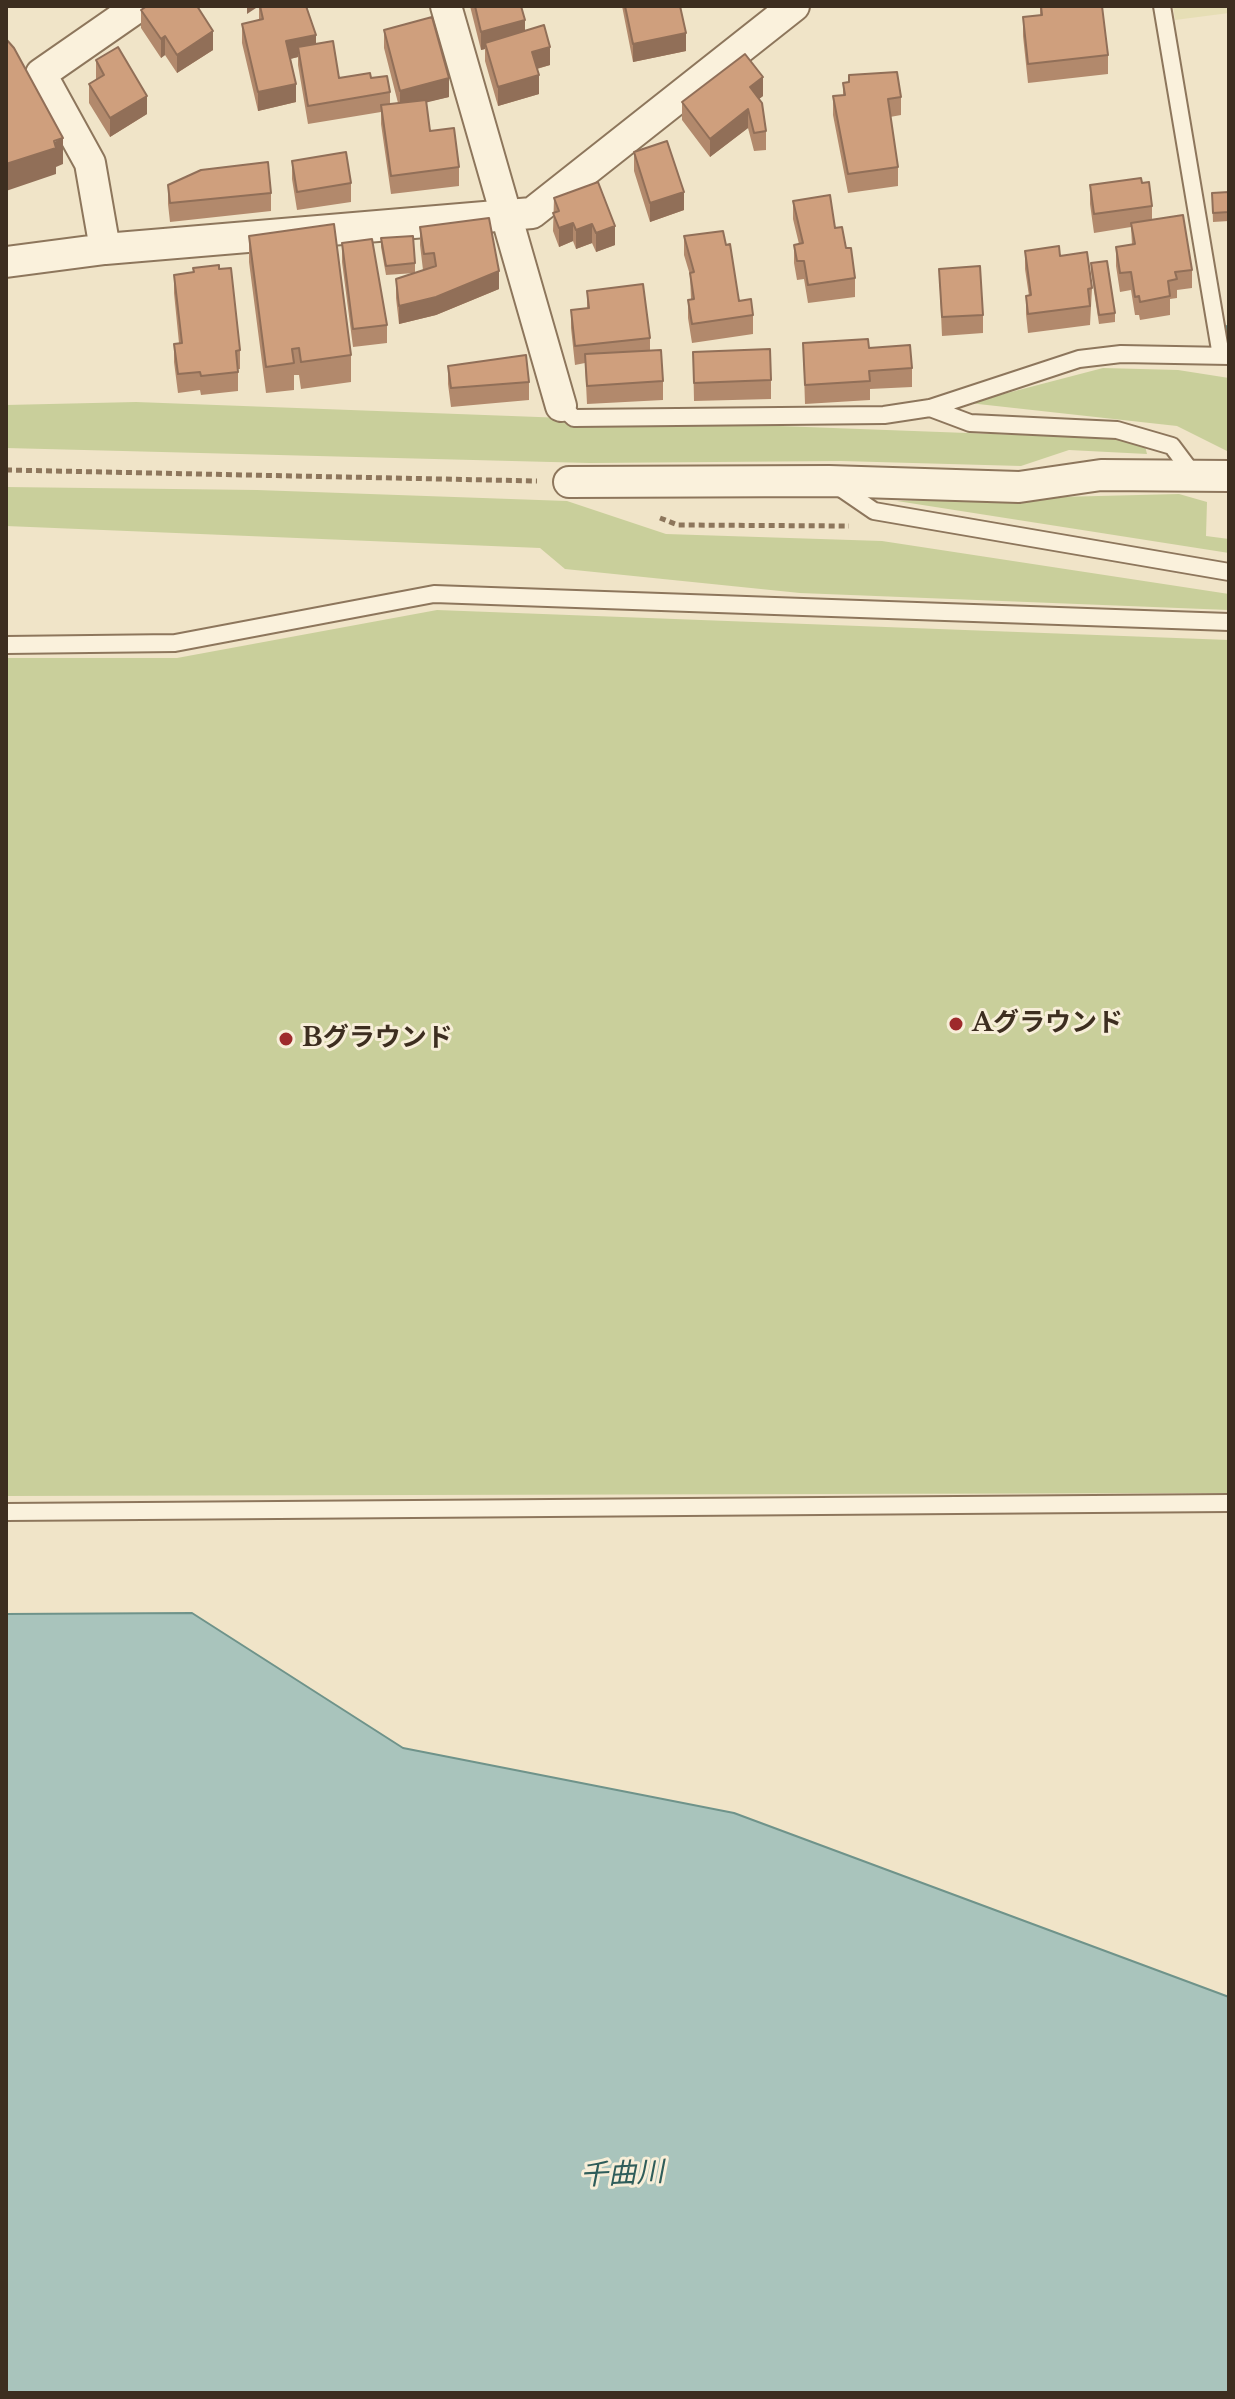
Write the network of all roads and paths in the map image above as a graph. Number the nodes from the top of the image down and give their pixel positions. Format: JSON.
{"nodes":[{"id":1,"x":139,"y":6,"type":"edge"},
{"id":2,"x":446,"y":6,"type":"edge"},
{"id":3,"x":794,"y":6,"type":"edge"},
{"id":4,"x":1162,"y":6,"type":"edge"},
{"id":5,"x":507,"y":214,"type":"junction"},
{"id":6,"x":105,"y":249,"type":"junction"},
{"id":7,"x":7,"y":261,"type":"edge"},
{"id":8,"x":1225,"y":356,"type":"edge"},
{"id":9,"x":561,"y":406,"type":"joint"},
{"id":10,"x":930,"y":408,"type":"junction"},
{"id":11,"x":1193,"y":474,"type":"junction"},
{"id":12,"x":1229,"y":476,"type":"edge"},
{"id":13,"x":829,"y":481,"type":"junction"},
{"id":14,"x":569,"y":482,"type":"dead end"},
{"id":15,"x":1229,"y":572,"type":"edge"},
{"id":16,"x":1229,"y":622,"type":"edge"},
{"id":17,"x":6,"y":645,"type":"edge"},
{"id":18,"x":1229,"y":1503,"type":"edge"},
{"id":19,"x":6,"y":1512,"type":"edge"}],
"edges":[{"from":1,"to":6,"type":"street"},
{"from":2,"to":5,"type":"street"},
{"from":3,"to":5,"type":"street"},
{"from":4,"to":8,"type":"lane"},
{"from":5,"to":6,"type":"street"},
{"from":5,"to":9,"type":"street"},
{"from":6,"to":7,"type":"street"},
{"from":8,"to":10,"type":"lane"},
{"from":9,"to":10,"type":"lane"},
{"from":10,"to":11,"type":"lane"},
{"from":11,"to":12,"type":"street"},
{"from":11,"to":13,"type":"street"},
{"from":13,"to":14,"type":"street"},
{"from":13,"to":15,"type":"lane"},
{"from":16,"to":17,"type":"lane"},
{"from":18,"to":19,"type":"lane"}]}
